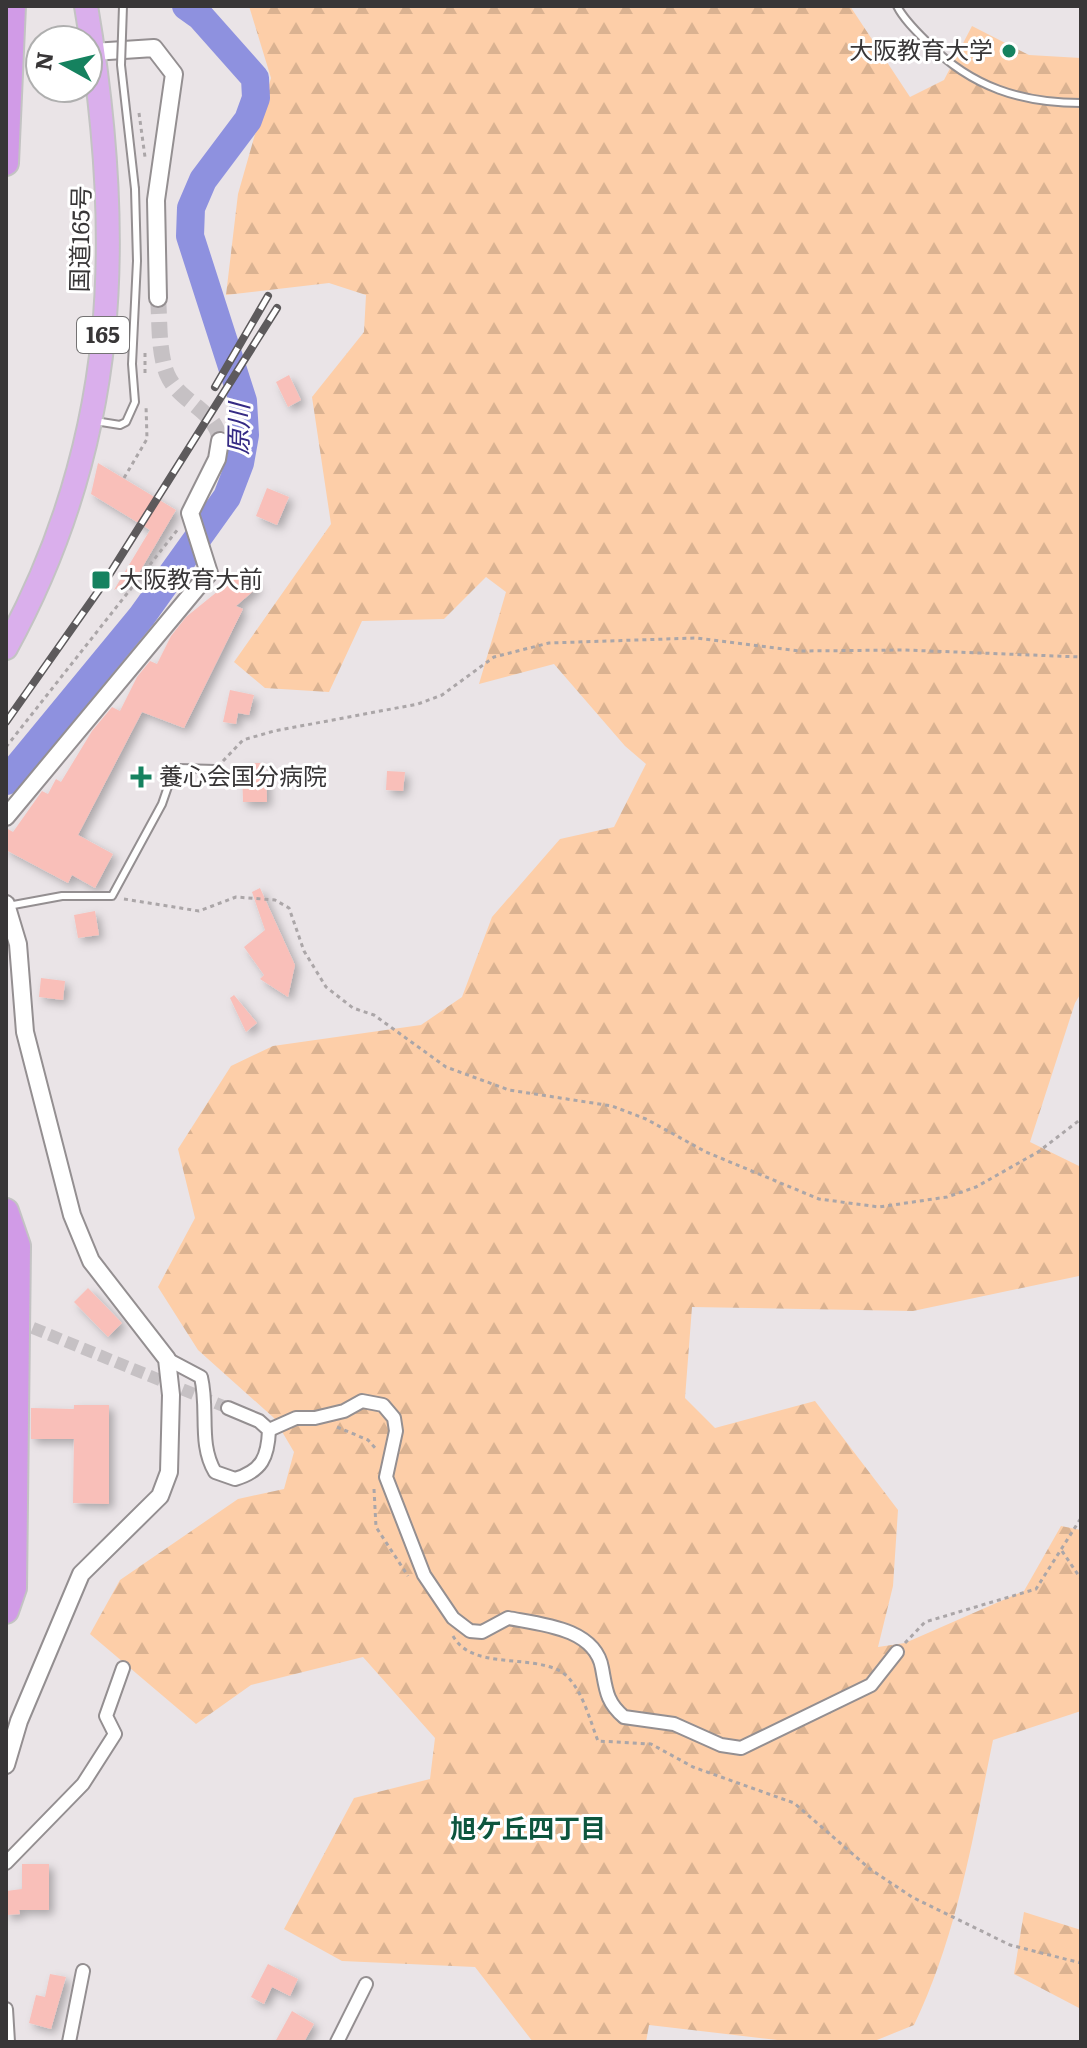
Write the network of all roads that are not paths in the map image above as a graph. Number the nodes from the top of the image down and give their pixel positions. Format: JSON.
{"nodes":[{"id":1,"x":13,"y":6,"type":"edge"},
{"id":2,"x":123,"y":6,"type":"edge"},
{"id":3,"x":897,"y":6,"type":"edge"},
{"id":4,"x":104,"y":51,"type":"edge"},
{"id":5,"x":1081,"y":103,"type":"edge"},
{"id":6,"x":100,"y":104,"type":"edge"},
{"id":7,"x":6,"y":163,"type":"edge"},
{"id":8,"x":158,"y":298,"type":"tunnel mouth"},
{"id":9,"x":92,"y":421,"type":"junction"},
{"id":10,"x":220,"y":441,"type":"dead end"},
{"id":11,"x":6,"y":648,"type":"edge"},
{"id":12,"x":215,"y":769,"type":"road end"},
{"id":13,"x":6,"y":817,"type":"edge"},
{"id":14,"x":7,"y":905,"type":"edge"},
{"id":15,"x":6,"y":1211,"type":"edge"},
{"id":16,"x":167,"y":1359,"type":"junction"},
{"id":17,"x":228,"y":1408,"type":"tunnel mouth"},
{"id":18,"x":269,"y":1430,"type":"junction"},
{"id":19,"x":6,"y":1611,"type":"edge"},
{"id":20,"x":897,"y":1652,"type":"road end"},
{"id":21,"x":123,"y":1668,"type":"dead end"},
{"id":22,"x":6,"y":1765,"type":"edge"},
{"id":23,"x":6,"y":1863,"type":"edge"},
{"id":24,"x":83,"y":1971,"type":"dead end"},
{"id":25,"x":366,"y":1984,"type":"dead end"},
{"id":26,"x":6,"y":2009,"type":"edge"},
{"id":27,"x":8,"y":2042,"type":"edge"},
{"id":28,"x":69,"y":2042,"type":"edge"},
{"id":29,"x":337,"y":2042,"type":"edge"}],
"edges":[{"from":1,"to":7,"type":"highway"},
{"from":2,"to":9,"type":"lane","bridge":true},
{"from":3,"to":5,"type":"lane"},
{"from":4,"to":8,"type":"street"},
{"from":6,"to":9,"type":"highway","name":"国道165号","number":"165"},
{"from":9,"to":11,"type":"highway","name":"国道165号","number":"165"},
{"from":10,"to":13,"type":"street"},
{"from":12,"to":14,"type":"lane"},
{"from":14,"to":16,"type":"street"},
{"from":15,"to":19,"type":"highway"},
{"from":16,"to":18,"type":"street"},
{"from":16,"to":22,"type":"street"},
{"from":17,"to":18,"type":"street"},
{"from":18,"to":20,"type":"street"},
{"from":21,"to":23,"type":"street"},
{"from":24,"to":28,"type":"street"},
{"from":25,"to":29,"type":"street"},
{"from":26,"to":27,"type":"street"}]}
